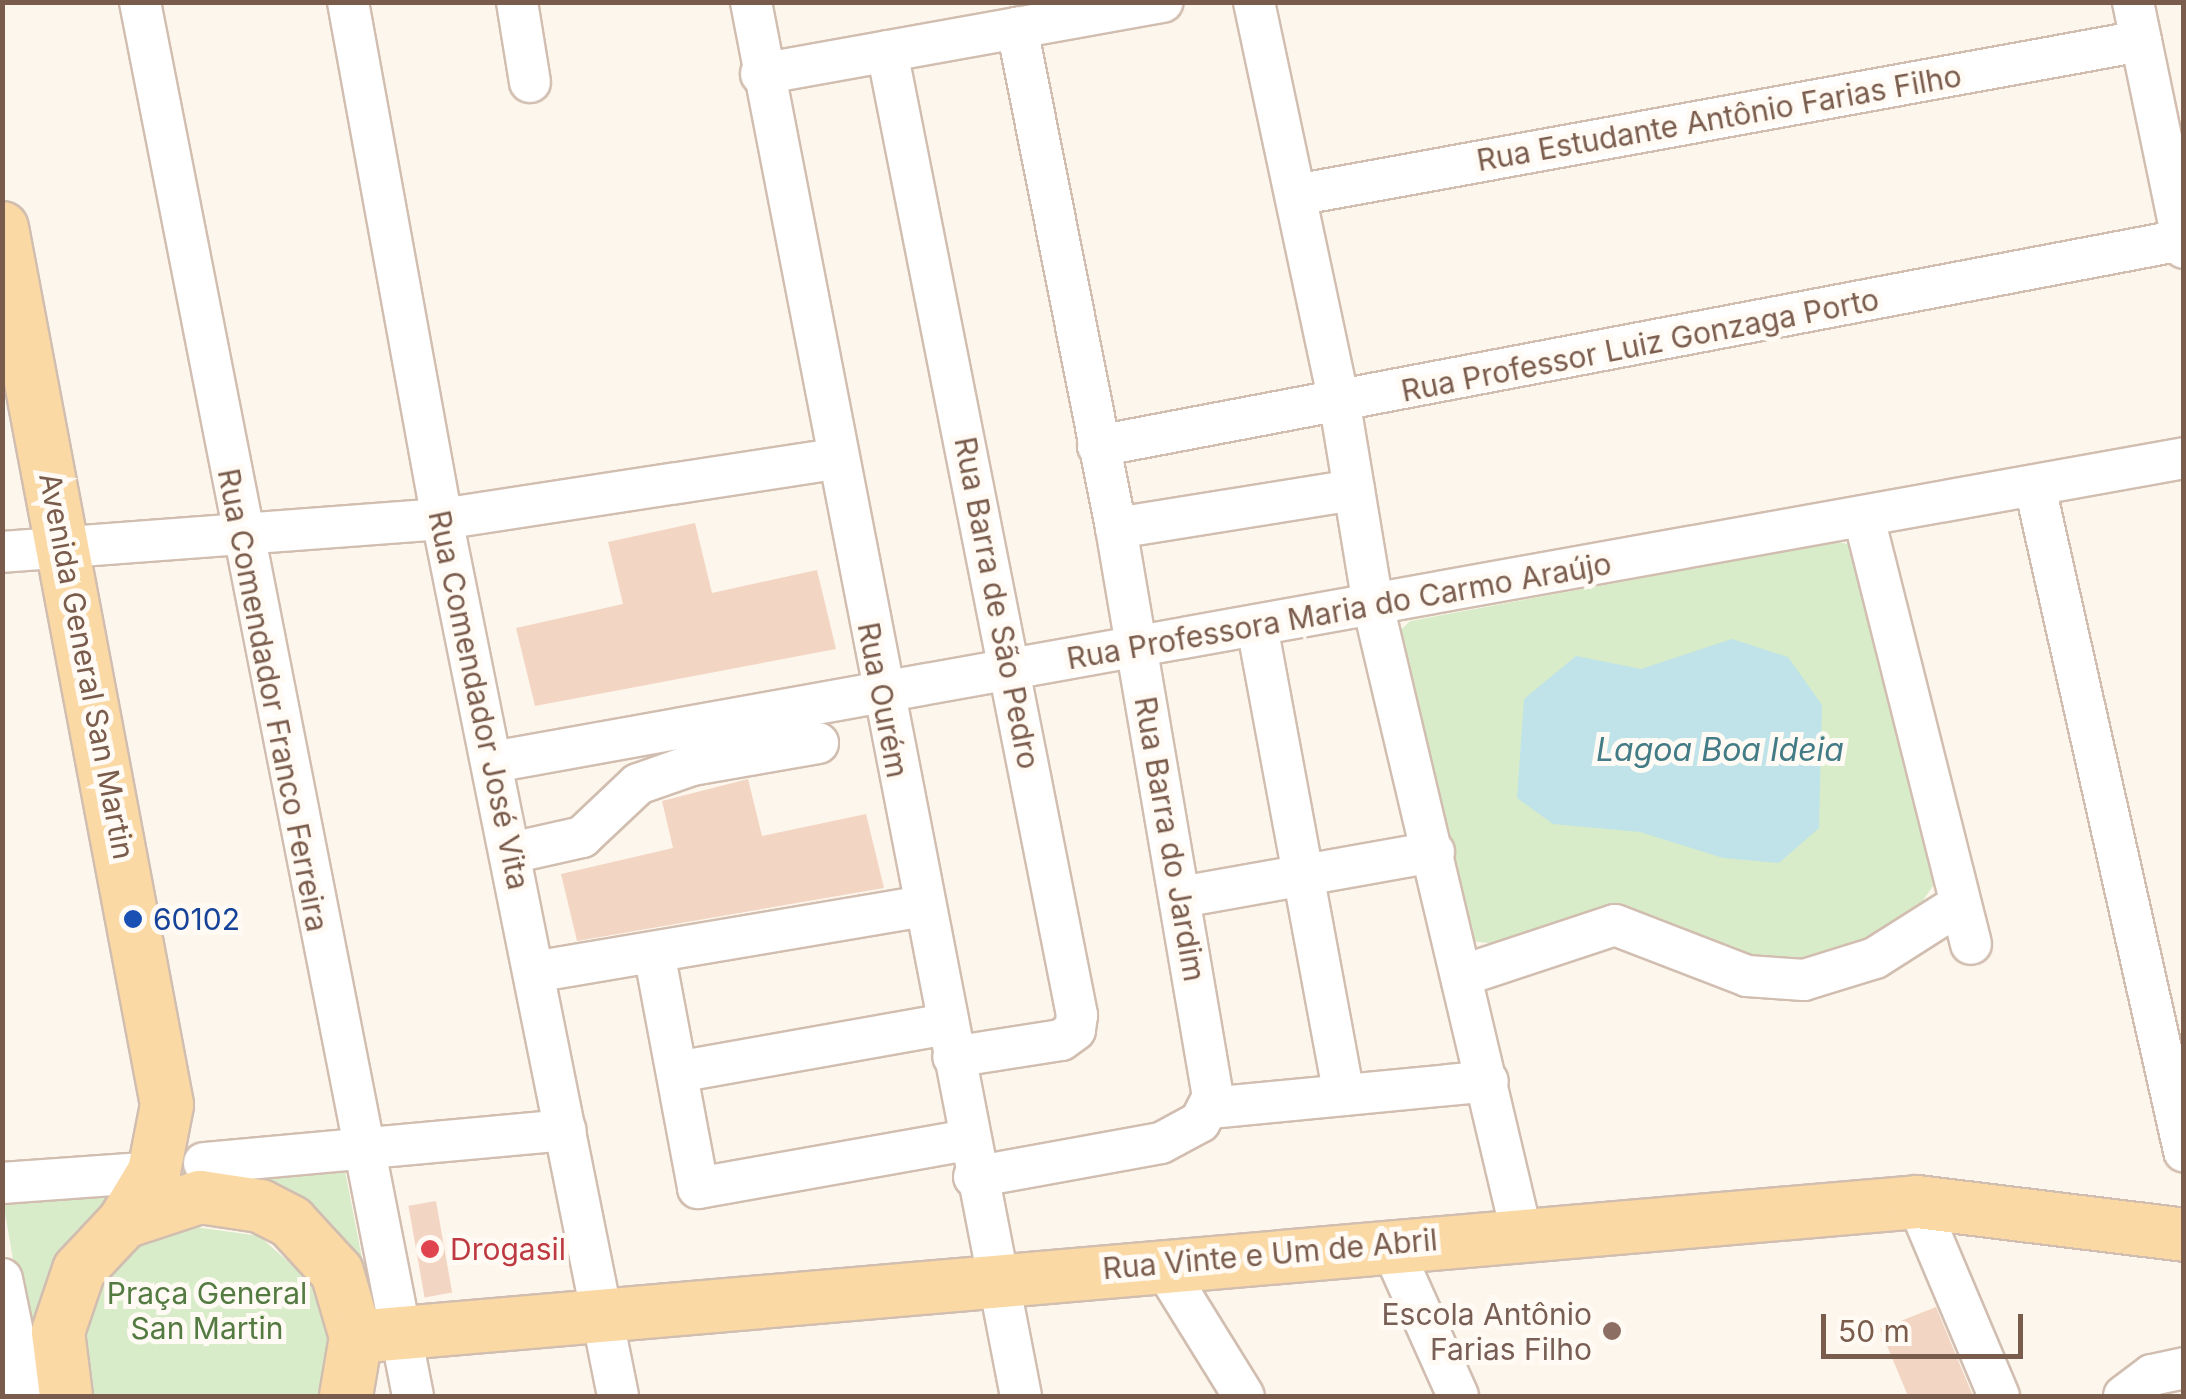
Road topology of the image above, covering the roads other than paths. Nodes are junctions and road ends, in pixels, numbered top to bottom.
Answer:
1 (140, 2) edge
2 (348, 2) edge
3 (516, 2) edge
4 (751, 2) edge
5 (1163, 2) edge
6 (1254, 2) edge
7 (2137, 22) edge
8 (1017, 28) junction
9 (888, 52) junction
10 (761, 74) junction
11 (530, 82) dead end
12 (2172, 123) edge
13 (1296, 195) junction
14 (2, 228) edge
15 (2183, 244) edge
16 (1340, 405) junction
17 (1098, 446) junction
18 (2184, 458) edge
19 (834, 459) junction
20 (2035, 488) junction
21 (1354, 490) junction
22 (1864, 518) junction
23 (442, 520) junction
24 (1116, 528) junction
25 (240, 532) junction
26 (66, 546) junction
27 (2, 552) edge
28 (1373, 604) junction
29 (1257, 626) junction
30 (1134, 648) junction
31 (1010, 670) junction
32 (882, 690) junction
33 (818, 743) dead end
34 (493, 762) junction
35 (1434, 852) junction
36 (511, 854) junction
37 (1304, 877) junction
38 (1182, 898) junction
39 (1960, 904) junction
40 (923, 906) junction
41 (1971, 944) dead end
42 (654, 952) junction
43 (534, 972) junction
44 (1464, 975) junction
45 (950, 1041) junction
46 (677, 1072) junction
47 (1488, 1080) junction
48 (1344, 1095) junction
49 (1210, 1108) junction
50 (565, 1130) junction
51 (360, 1148) junction
52 (2184, 1151) edge
53 (971, 1159) junction
54 (195, 1178) junction
55 (2, 1183) edge
56 (1917, 1202) junction
57 (124, 1222) junction
58 (1521, 1232) junction
59 (2184, 1234) edge
60 (1391, 1246) junction
61 (1162, 1264) junction
62 (995, 1276) junction
63 (2, 1279) edge
64 (602, 1313) junction
65 (378, 1334) junction
66 (2184, 1368) edge
67 (35, 1380) edge
68 (346, 1396) edge
69 (413, 1396) edge
70 (618, 1396) edge
71 (1021, 1396) edge
72 (1244, 1396) edge
73 (1458, 1396) edge
74 (1998, 1396) edge
75 (2124, 1396) edge

1 - 25 street, Rua Comendador Franco Ferreira
2 - 23 street, Rua Comendador José Vita
3 - 11 street
4 - 10 street, Rua Ourém
5 - 8 street
6 - 13 street
7 - 12 street
7 - 13 street, Rua Estudante Antônio Farias Filho
8 - 9 street
8 - 17 street, Rua Barra do Jardim
9 - 10 street
9 - 31 street, Rua Barra de São Pedro
10 - 19 street, Rua Ourém
12 - 15 street
13 - 16 street
14 - 26 main road, Avenida General San Martin
15 - 16 street, Rua Professor Luiz Gonzaga Porto
16 - 17 street, Rua Professor Luiz Gonzaga Porto
16 - 21 street
17 - 24 street, Rua Barra do Jardim
18 - 20 street, Rua Professora Maria do Carmo Araújo
19 - 23 street
19 - 32 street, Rua Ourém
20 - 22 street, Rua Professora Maria do Carmo Araújo
20 - 52 street
21 - 24 street
21 - 28 street
22 - 28 street, Rua Professora Maria do Carmo Araújo
22 - 39 street
23 - 25 street
23 - 34 street, Rua Comendador José Vita
24 - 30 street, Rua Barra do Jardim
25 - 26 street
25 - 51 street, Rua Comendador Franco Ferreira
26 - 27 street
26 - 54 main road, Avenida General San Martin
28 - 29 street, Rua Professora Maria do Carmo Araújo
28 - 35 street
29 - 30 street, Rua Professora Maria do Carmo Araújo
29 - 37 street
30 - 31 street, Rua Professora Maria do Carmo Araújo
30 - 38 street, Rua Barra do Jardim
31 - 32 street, Rua Professora Maria do Carmo Araújo
31 - 45 street, Rua Barra de São Pedro
32 - 34 street, Rua Professora Maria do Carmo Araújo
32 - 40 street, Rua Ourém
33 - 36 street
34 - 36 street, Rua Comendador José Vita
35 - 37 street
35 - 44 street
36 - 43 street, Rua Comendador José Vita
37 - 38 street
37 - 48 street
38 - 49 street, Rua Barra do Jardim
39 - 41 street
39 - 44 street
40 - 42 street
40 - 45 street, Rua Ourém
42 - 43 street
42 - 46 street
43 - 50 street, Rua Comendador José Vita
44 - 47 street
45 - 46 street
45 - 53 street, Rua Ourém
46 - 53 street
47 - 48 street
47 - 58 street
48 - 49 street
49 - 53 street
50 - 51 street
50 - 64 street, Rua Comendador José Vita
51 - 54 street
51 - 65 street, Rua Comendador Franco Ferreira
53 - 62 street, Rua Ourém
54 - 55 street
54 - 57 main road
54 - 57 main road
54 - 65 main road
56 - 58 main road, Rua Vinte e Um de Abril
56 - 59 main road, Rua Vinte e Um de Abril
56 - 74 street
57 - 67 main road
58 - 60 main road, Rua Vinte e Um de Abril
60 - 61 main road, Rua Vinte e Um de Abril
60 - 73 street
61 - 62 main road, Rua Vinte e Um de Abril
61 - 72 street
62 - 64 main road, Rua Vinte e Um de Abril
62 - 71 street, Rua Ourém
63 - 67 street
64 - 65 main road, Rua Vinte e Um de Abril
64 - 70 street, Rua Comendador José Vita
65 - 68 main road
65 - 69 street, Rua Comendador Franco Ferreira
66 - 75 street

